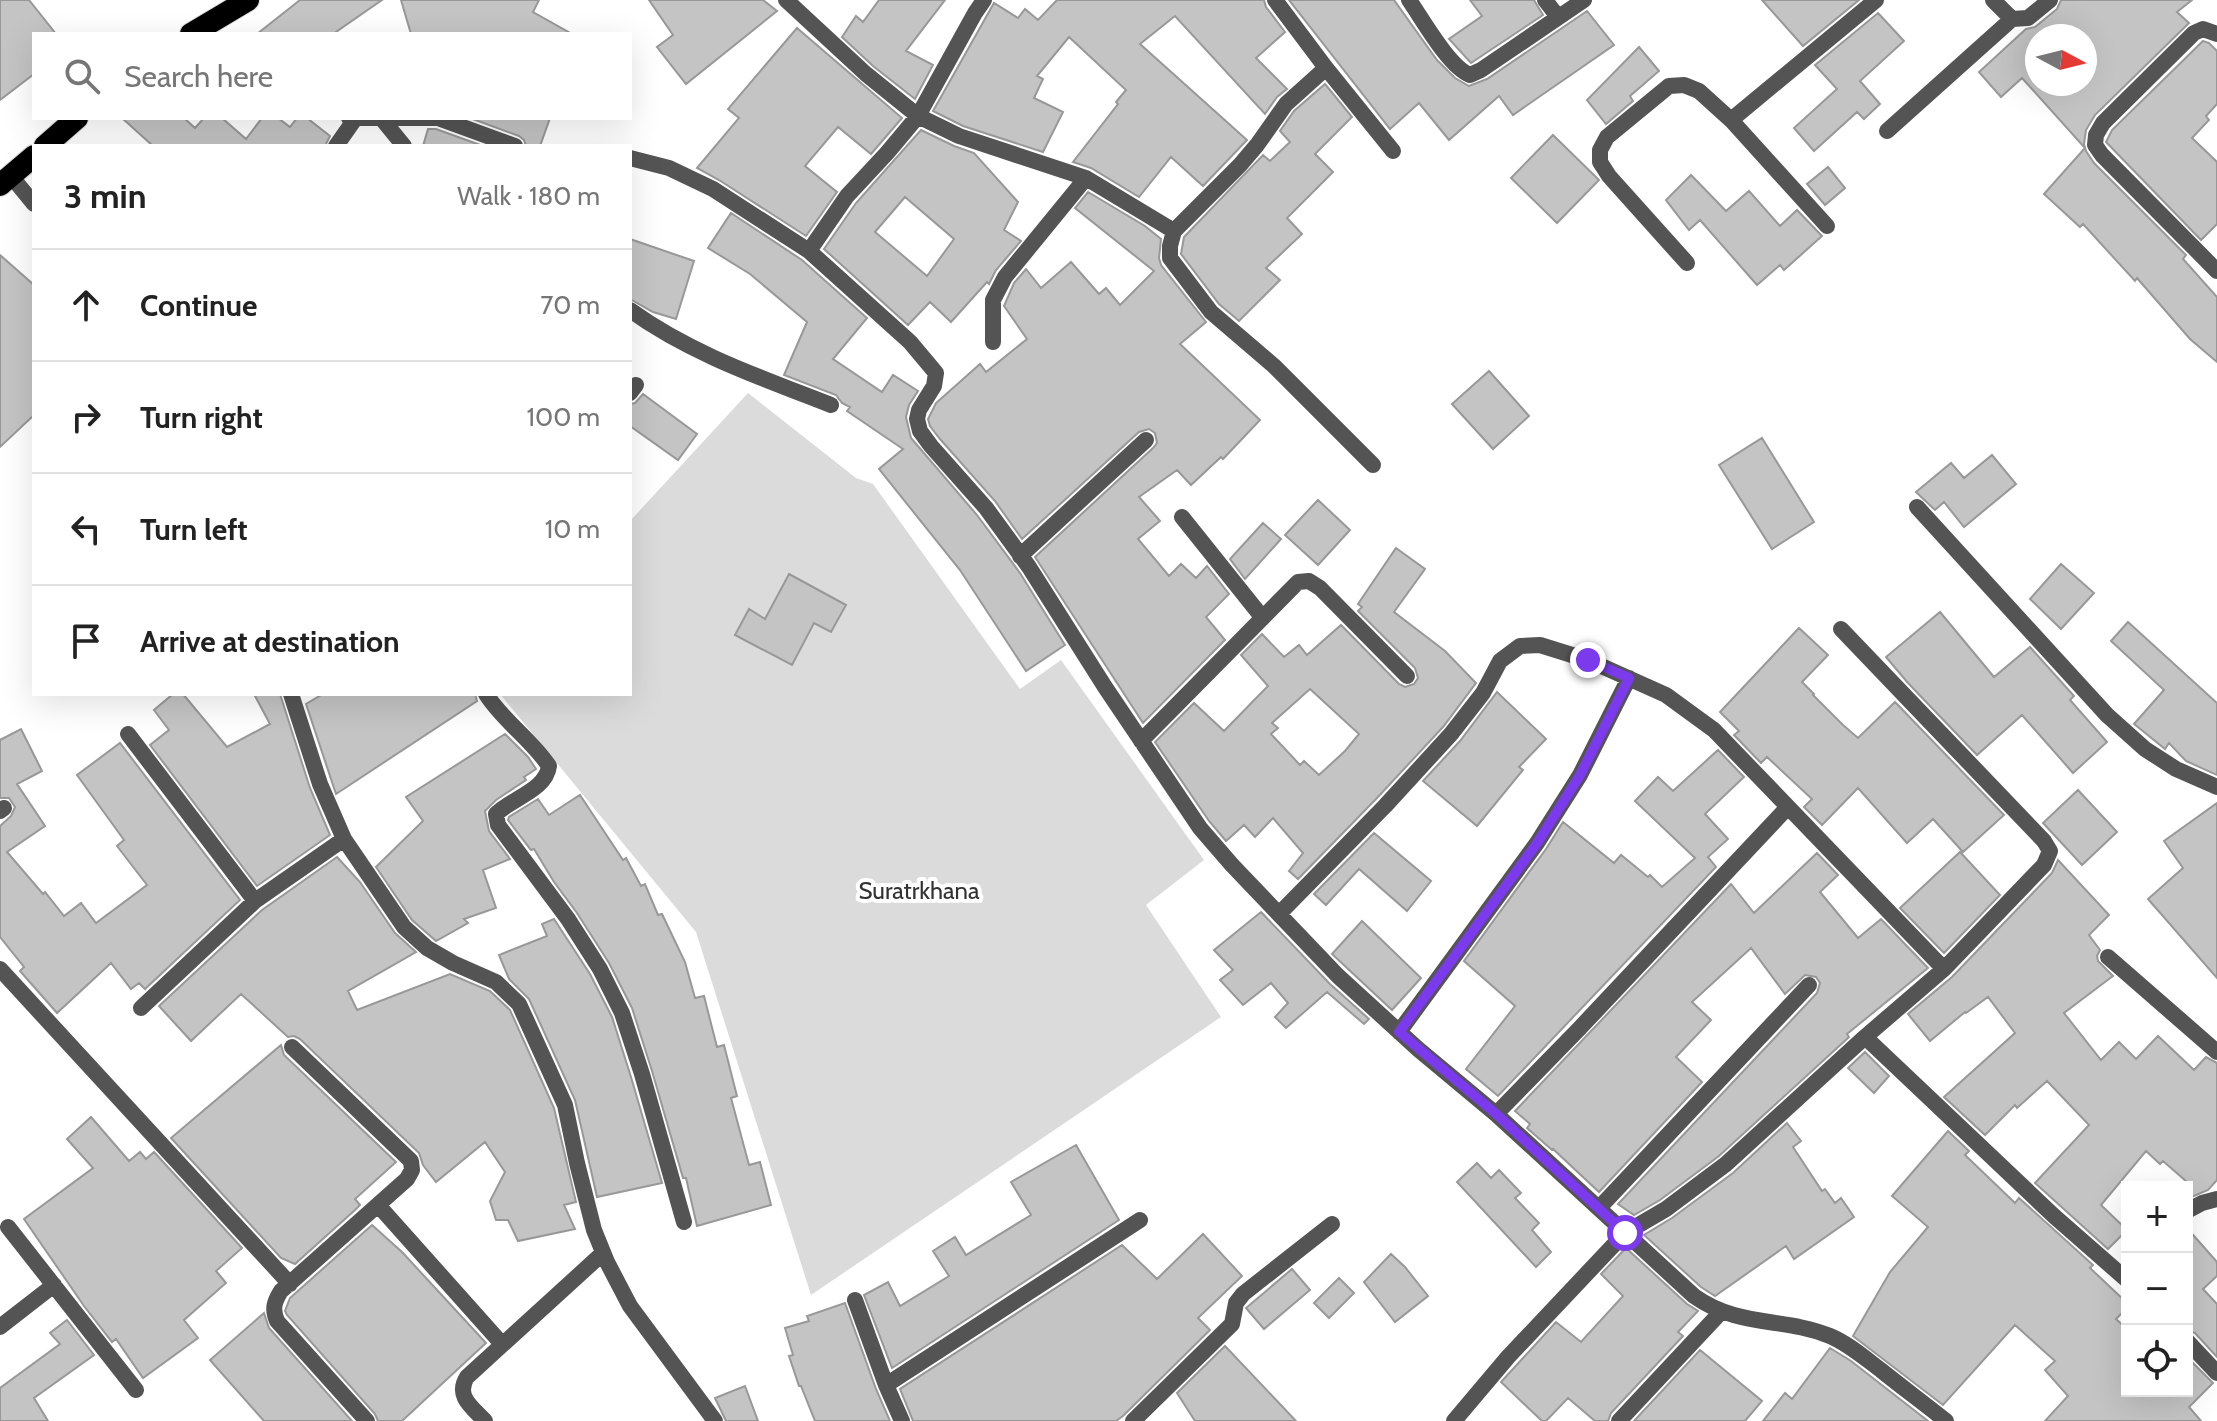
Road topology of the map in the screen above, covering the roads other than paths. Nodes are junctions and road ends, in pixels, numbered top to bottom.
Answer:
1 (248, 0) edge
2 (786, 0) edge
3 (984, 0) edge
4 (1275, 0) edge
5 (1409, 0) edge
6 (1545, 0) edge
7 (1584, 0) edge
8 (1876, 0) edge
9 (1993, 0) edge
10 (2050, 0) edge
11 (1558, 17) junction
12 (2012, 19) junction
13 (194, 32) edge
14 (2217, 34) edge
15 (1326, 68) junction
16 (918, 116) junction
17 (75, 120) edge
18 (351, 120) edge
19 (383, 120) edge
20 (444, 120) edge
21 (1731, 120) junction
22 (1887, 131) dead end
23 (47, 144) edge
24 (337, 144) edge
25 (402, 144) edge
26 (510, 144) edge
27 (1393, 151) dead end
28 (32, 158) edge
29 (632, 159) edge
30 (1086, 178) junction
31 (5, 180) edge
32 (32, 202) edge
33 (1827, 226) dead end
34 (1174, 231) junction
35 (809, 251) junction
36 (1687, 263) dead end
37 (2217, 271) edge
38 (632, 312) edge
39 (993, 342) dead end
40 (831, 405) dead end
41 (1146, 440) dead end
42 (1373, 465) dead end
43 (1917, 507) dead end
44 (1182, 517) dead end
45 (1020, 556) junction
46 (1262, 617) junction
47 (1841, 629) dead end
48 (1407, 676) dead end
49 (1629, 678) junction
50 (292, 696) edge
51 (488, 696) edge
52 (128, 734) dead end
53 (1141, 741) junction
54 (2217, 787) edge
55 (1788, 807) junction
56 (344, 839) junction
57 (255, 901) junction
58 (1279, 914) junction
59 (2108, 957) dead end
60 (0, 969) edge
61 (1944, 969) junction
62 (1809, 985) dead end
63 (141, 1008) dead end
64 (1399, 1032) junction
65 (1865, 1037) junction
66 (292, 1047) dead end
67 (2217, 1052) edge
68 (1496, 1114) junction
69 (2217, 1199) edge
70 (378, 1205) junction
71 (1599, 1208) junction
72 (2193, 1208) edge
73 (1140, 1220) dead end
74 (684, 1222) dead end
75 (1332, 1224) dead end
76 (8, 1227) dead end
77 (1625, 1233) junction
78 (603, 1253) junction
79 (2121, 1270) edge
80 (290, 1284) junction
81 (54, 1285) junction
82 (855, 1300) dead end
83 (1721, 1312) junction
84 (0, 1327) edge
85 (502, 1344) junction
86 (2193, 1347) edge
87 (2217, 1373) edge
88 (886, 1385) junction
89 (136, 1390) dead end
90 (1138, 1420) edge
91 (367, 1421) edge
92 (485, 1421) edge
93 (715, 1421) edge
94 (902, 1421) edge
95 (1454, 1421) edge
96 (1620, 1421) edge
97 (1946, 1421) edge

1 - 13 highway
2 - 16 street
3 - 16 street
4 - 15 street
5 - 11 street
6 - 11 street
7 - 11 street
8 - 21 street
9 - 12 street
10 - 12 street
12 - 22 street
14 - 37 street
15 - 27 street
15 - 34 street
16 - 30 street
16 - 35 street
17 - 23 highway
18 - 24 street
19 - 25 street
20 - 26 street
21 - 33 street
21 - 36 street
28 - 31 highway
29 - 35 street
30 - 34 street
30 - 39 street
31 - 32 street
34 - 42 street
35 - 45 street
38 - 40 street
41 - 45 street
43 - 54 street
44 - 46 street
45 - 53 street
46 - 48 street
46 - 53 street
47 - 61 street
49 - 55 street
49 - 58 street
49 - 64 street
50 - 56 street
51 - 74 street
52 - 57 street
53 - 58 street
55 - 61 street
55 - 68 street
56 - 57 street
56 - 78 street
57 - 63 street
58 - 64 street
59 - 67 street
60 - 80 street
61 - 65 street
62 - 71 street
64 - 68 street
65 - 77 street
65 - 79 street
66 - 70 street
68 - 71 street
69 - 72 street
70 - 80 street
70 - 85 street
71 - 77 street
73 - 88 street
75 - 90 street
76 - 81 street
77 - 83 street
77 - 95 street
78 - 85 street
78 - 93 street
80 - 91 street
81 - 84 street
81 - 89 street
82 - 88 street
83 - 96 street
83 - 97 street
85 - 92 street
86 - 87 street
88 - 94 street

